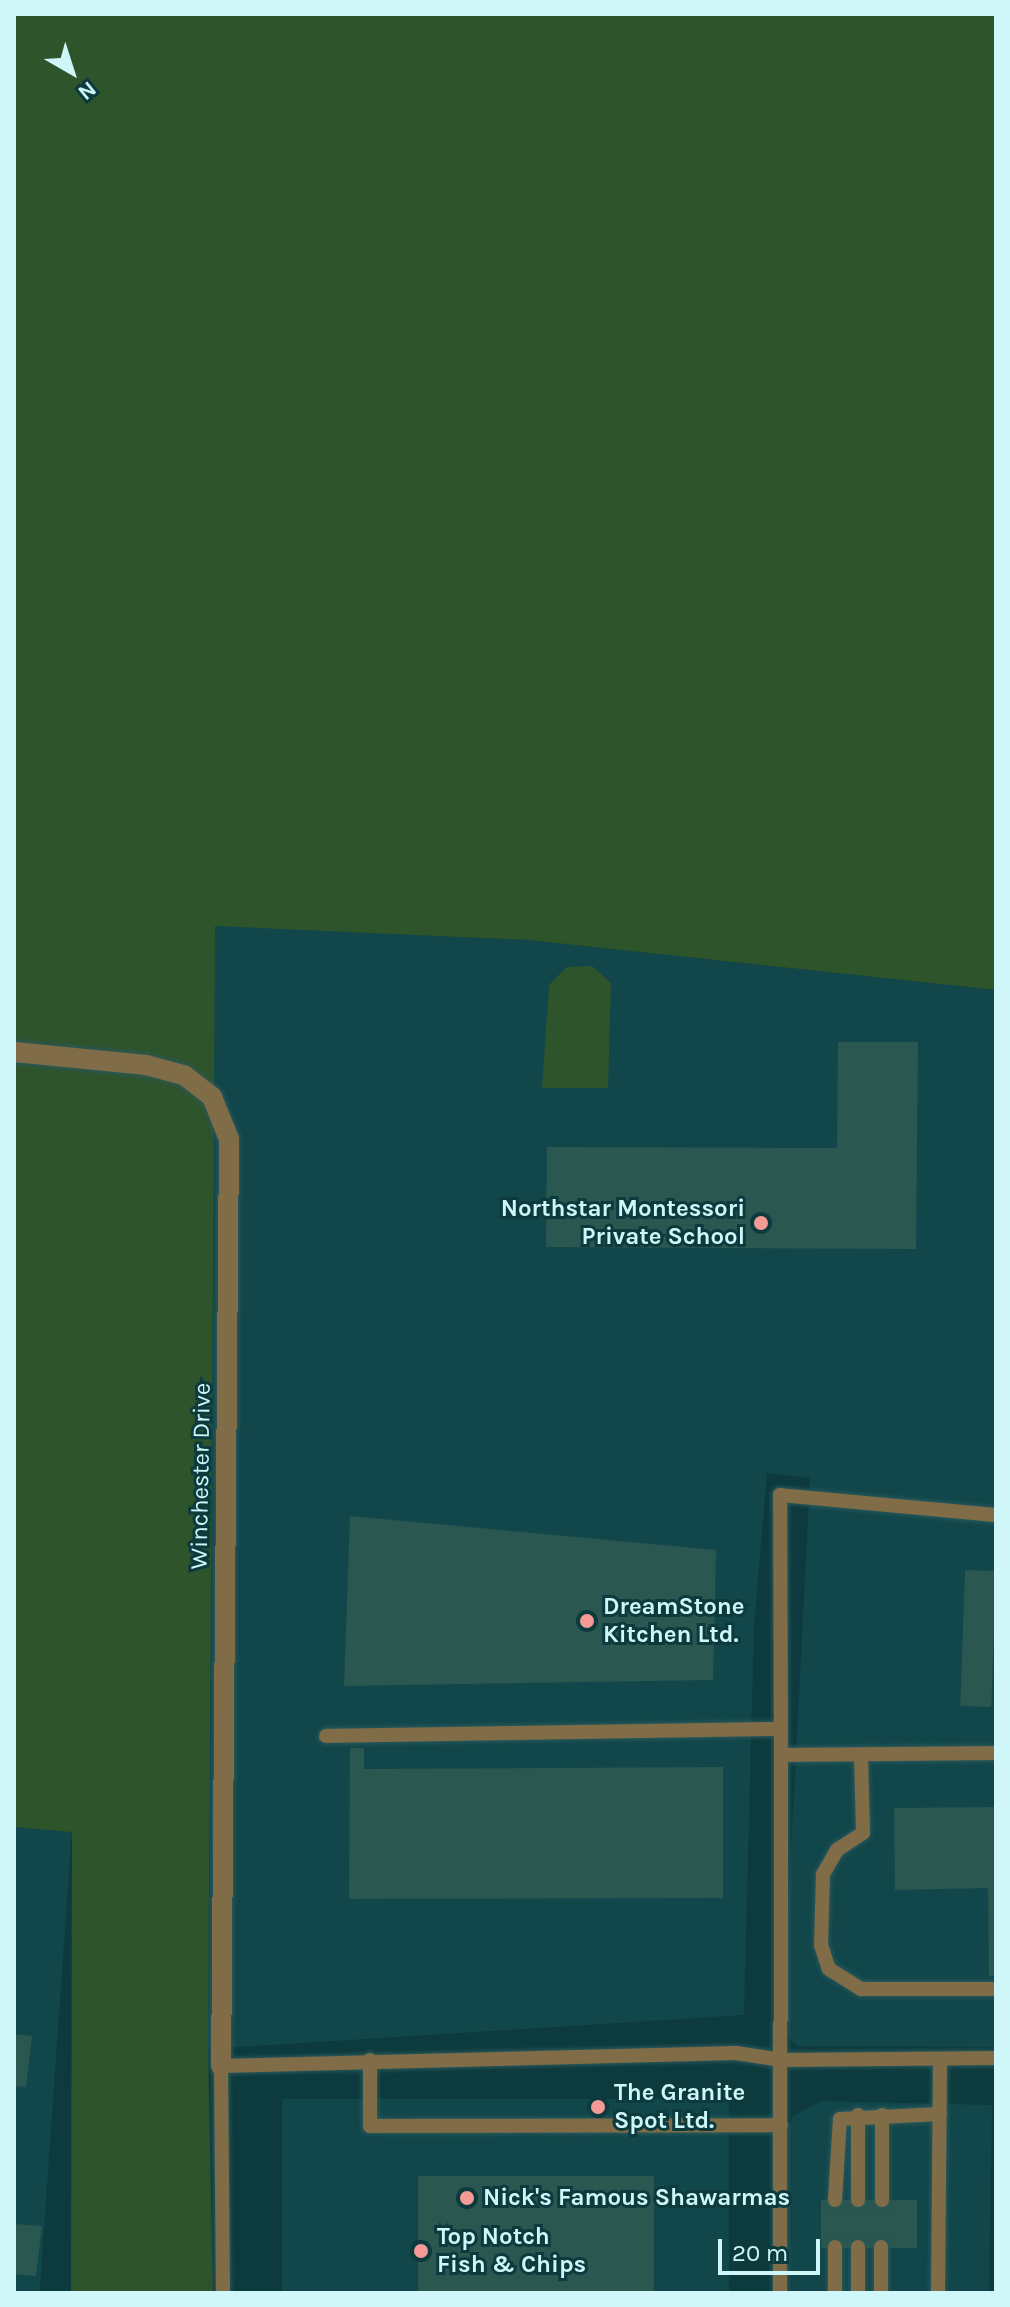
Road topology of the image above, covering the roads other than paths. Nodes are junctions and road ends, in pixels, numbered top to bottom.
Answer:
1 (14, 1052) edge
2 (996, 1515) edge
3 (780, 1729) junction
4 (326, 1736) dead end
5 (996, 1753) edge
6 (781, 1755) junction
7 (861, 1755) junction
8 (996, 1989) edge
9 (996, 2058) edge
10 (370, 2060) junction
11 (781, 2060) junction
12 (940, 2062) junction
13 (221, 2066) junction
14 (940, 2114) junction
15 (858, 2115) junction
16 (882, 2115) junction
17 (781, 2125) junction
18 (835, 2200) dead end
19 (858, 2200) dead end
20 (882, 2200) dead end
21 (835, 2247) dead end
22 (858, 2247) dead end
23 (881, 2247) dead end
24 (223, 2293) edge
25 (780, 2293) edge
26 (835, 2293) edge
27 (858, 2293) edge
28 (881, 2293) edge
29 (938, 2293) edge

1 - 13 street, Winchester Drive
2 - 3 lane
3 - 4 lane
3 - 6 lane
5 - 7 lane
6 - 7 lane
6 - 11 lane
7 - 8 lane
9 - 12 lane
10 - 11 lane
10 - 13 lane
10 - 17 lane
11 - 12 lane
11 - 17 lane
12 - 14 lane
13 - 24 lane
14 - 16 lane
14 - 29 lane
15 - 16 lane
15 - 18 lane
15 - 19 lane
16 - 20 lane
17 - 25 lane
21 - 26 lane
22 - 27 lane
23 - 28 lane

